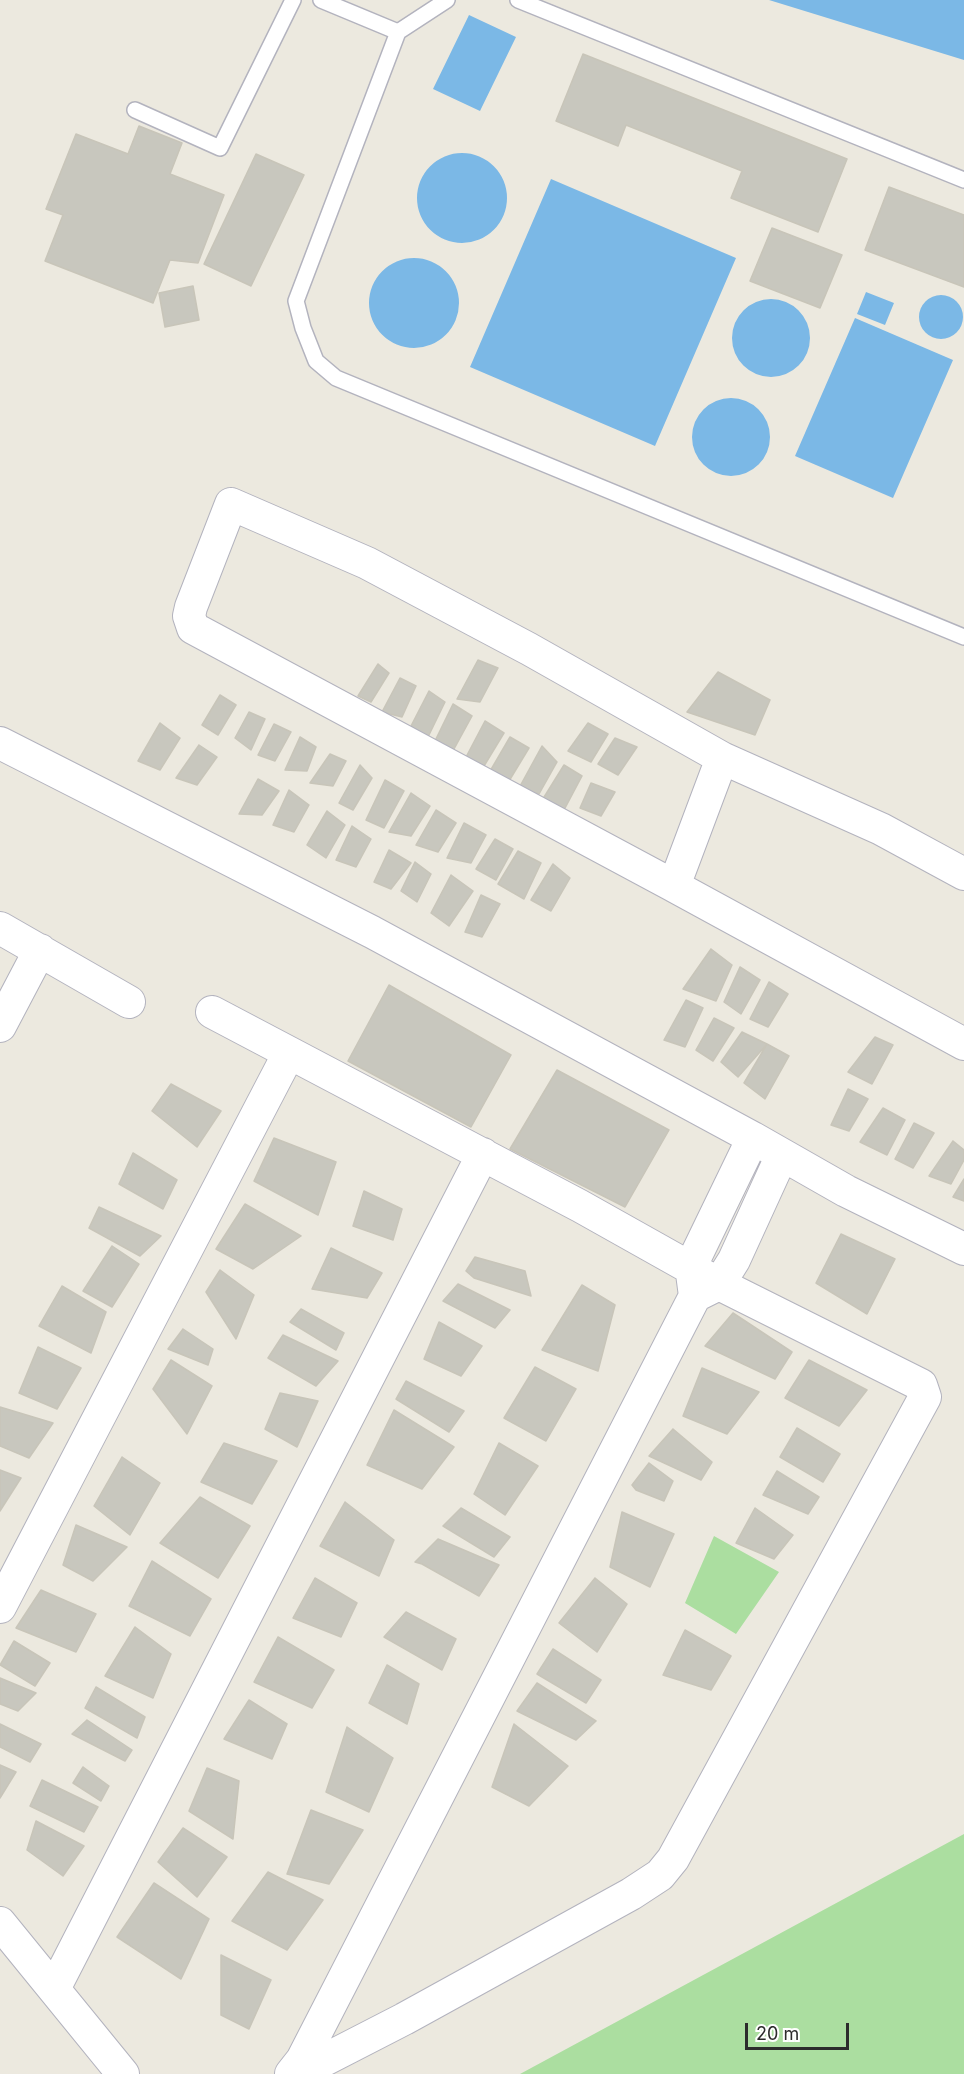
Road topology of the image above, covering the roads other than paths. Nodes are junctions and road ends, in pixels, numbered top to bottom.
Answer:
1 (293, 0) edge
2 (321, 0) edge
3 (447, 0) edge
4 (518, 0) edge
5 (398, 32) junction
6 (135, 110) dead end
7 (964, 180) edge
8 (964, 637) edge
9 (0, 743) edge
10 (722, 758) junction
11 (964, 874) edge
12 (674, 886) junction
13 (0, 928) edge
14 (40, 950) junction
15 (129, 1002) dead end
16 (212, 1012) dead end
17 (0, 1026) edge
18 (964, 1044) edge
19 (289, 1053) junction
20 (753, 1138) junction
21 (483, 1155) junction
22 (782, 1155) junction
23 (964, 1249) edge
24 (702, 1282) junction
25 (0, 1607) edge
26 (0, 1923) edge
27 (54, 1989) junction
28 (123, 2074) edge
29 (291, 2074) edge
30 (297, 2074) edge

1 - 6 lane
2 - 5 lane
3 - 5 lane
4 - 7 lane
5 - 8 lane
9 - 20 street
10 - 11 street
10 - 12 street
10 - 12 street
12 - 18 street
13 - 14 street
14 - 15 street
14 - 17 street
16 - 19 street
19 - 21 street
19 - 25 street
20 - 22 street
20 - 24 street
21 - 24 street
21 - 27 street
22 - 23 street
22 - 24 street
24 - 29 street
24 - 30 street
26 - 27 street
27 - 28 street

